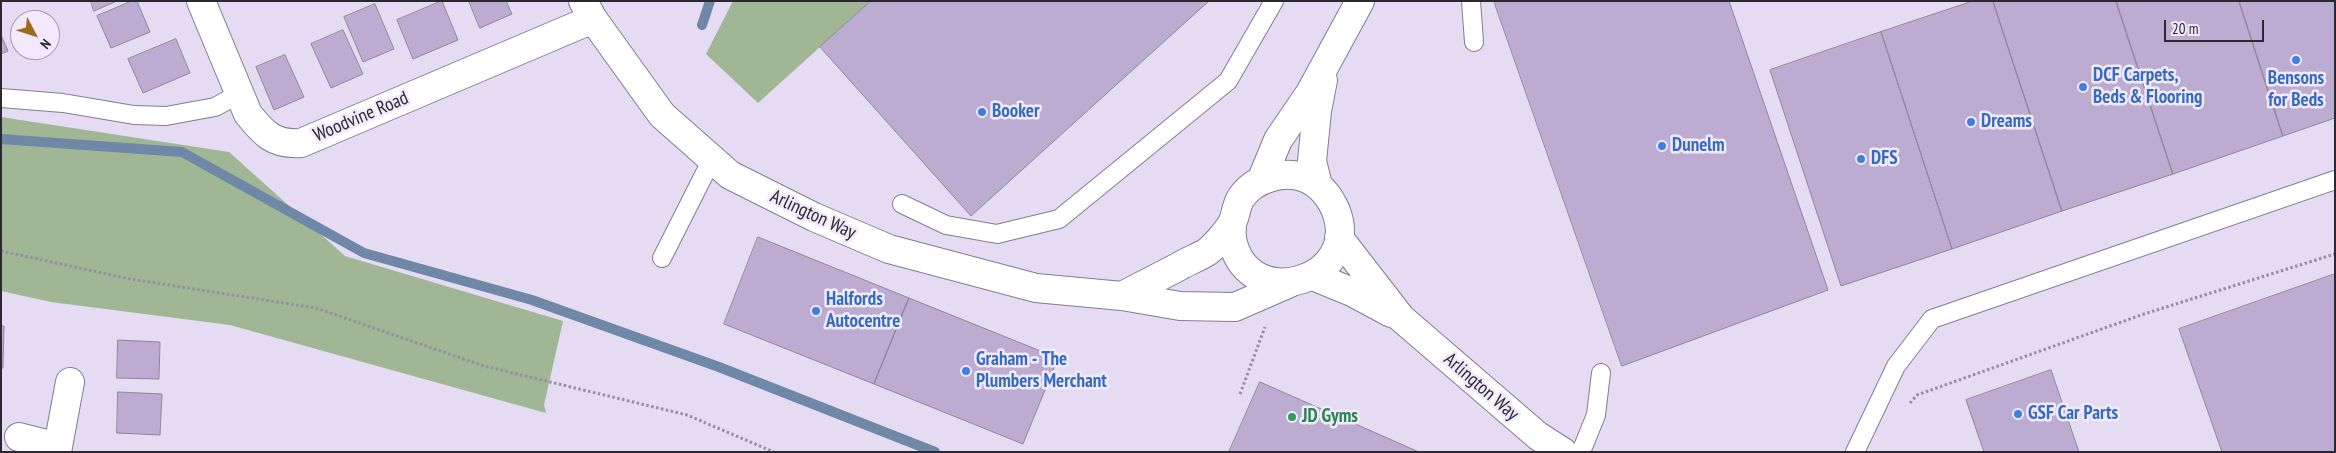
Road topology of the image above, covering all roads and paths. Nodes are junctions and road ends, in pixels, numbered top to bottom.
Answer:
1 (201, 1) edge
2 (1274, 1) edge
3 (1360, 1) edge
4 (1471, 1) edge
5 (588, 10) edge
6 (1474, 42) dead end
7 (1327, 62) junction
8 (239, 94) junction
9 (1, 98) edge
10 (712, 159) junction
11 (1261, 180) junction
12 (2335, 180) edge
13 (1318, 186) junction
14 (902, 204) dead end
15 (1232, 224) junction
16 (1338, 238) junction
17 (1, 250) edge
18 (2335, 254) edge
19 (662, 258) dead end
20 (1301, 280) junction
21 (1262, 295) junction
22 (1122, 296) junction
23 (1401, 318) junction
24 (1601, 373) dead end
25 (70, 382) dead end
26 (1240, 394) dead end
27 (1903, 410) dead end
28 (19, 437) dead end
29 (58, 449) edge
30 (774, 452) edge
31 (1563, 452) edge
32 (1581, 452) edge
33 (1855, 452) edge

1 - 8 street, Woodvine Road
2 - 14 lane
3 - 7 street, Arlington Way
4 - 6 lane
5 - 8 street, Woodvine Road
5 - 10 street, Arlington Way
7 - 11 street, Arlington Way
7 - 13 street, Arlington Way
8 - 9 lane
10 - 19 lane
10 - 22 street, Arlington Way
11 - 13 street, Arlington Way
11 - 15 street, Arlington Way
12 - 33 lane
13 - 16 street, Arlington Way
15 - 20 street, Arlington Way
15 - 22 street, Arlington Way
16 - 20 street, Arlington Way
16 - 23 street, Arlington Way
17 - 30 path
18 - 27 path
20 - 21 street, Arlington Way
20 - 23 street, Arlington Way
21 - 22 street, Arlington Way
21 - 26 path
23 - 31 street, Arlington Way
24 - 32 lane
25 - 29 street
28 - 29 street

